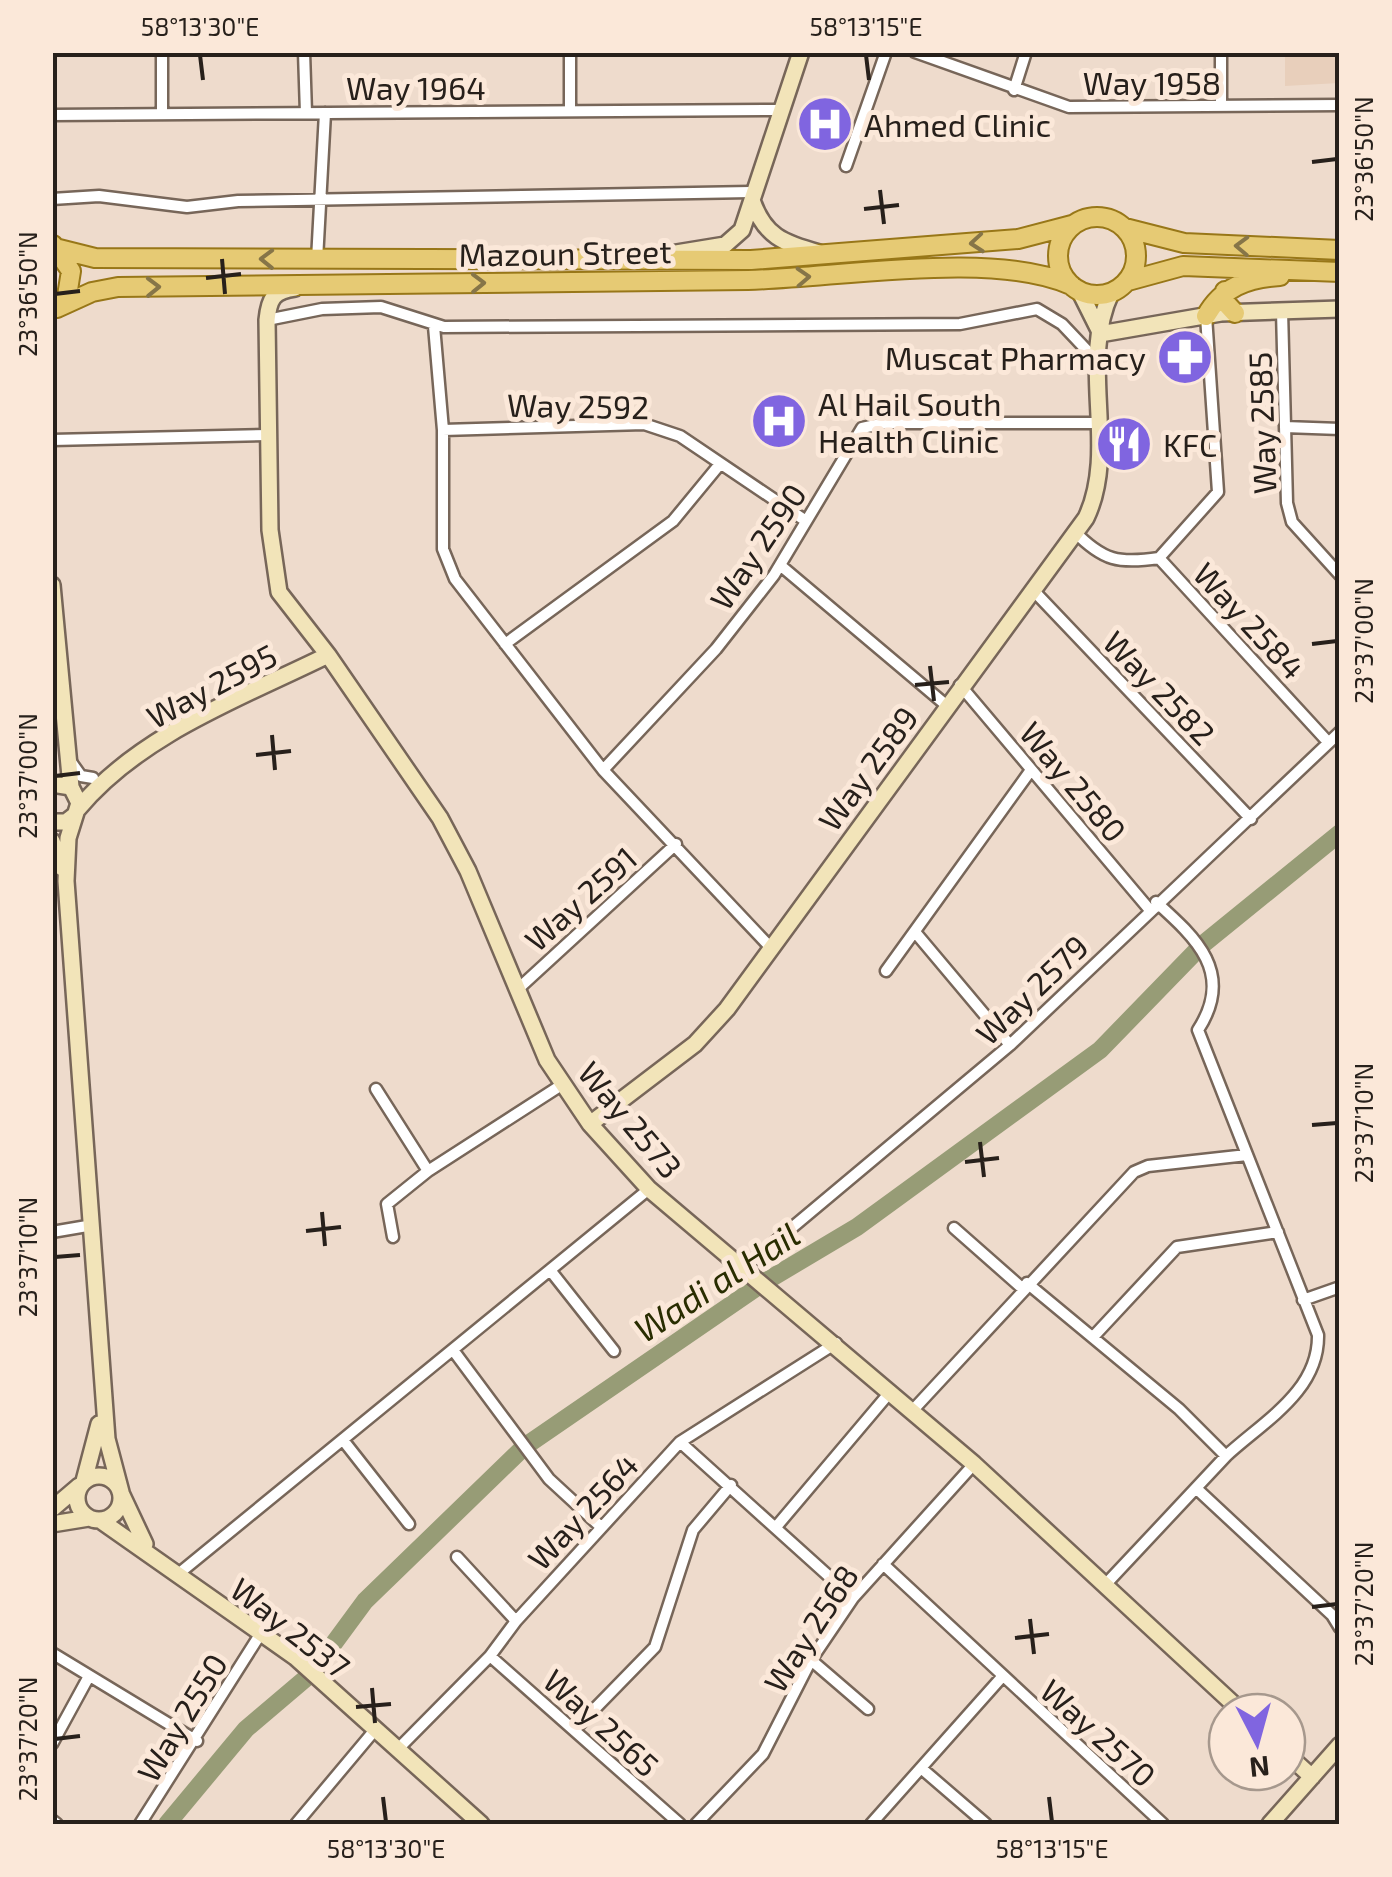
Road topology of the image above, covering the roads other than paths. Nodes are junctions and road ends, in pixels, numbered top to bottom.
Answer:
1 (162, 52) edge
2 (304, 52) edge
3 (570, 52) edge
4 (801, 52) edge
5 (886, 52) edge
6 (915, 52) edge
7 (1026, 52) edge
8 (1220, 52) edge
9 (949, 58) edge
10 (1014, 90) junction
11 (1340, 105) edge
12 (1222, 106) junction
13 (780, 110) junction
14 (570, 111) junction
15 (306, 113) junction
16 (326, 113) junction
17 (162, 114) junction
18 (52, 115) edge
19 (846, 166) dead end
20 (751, 194) junction
21 (52, 198) edge
22 (321, 200) junction
23 (1072, 225) junction
24 (1125, 228) junction
25 (56, 247) edge
26 (1340, 250) edge
27 (832, 256) junction
28 (317, 260) junction
29 (611, 262) junction
30 (1340, 272) edge
31 (1128, 281) junction
32 (315, 284) junction
33 (228, 285) junction
34 (1075, 288) junction
35 (1226, 291) junction
36 (1111, 292) junction
37 (1340, 308) edge
38 (56, 309) edge
39 (1282, 311) junction
40 (1236, 313) junction
41 (1206, 316) junction
42 (267, 320) junction
43 (434, 326) junction
44 (1100, 334) junction
45 (1099, 363) junction
46 (1098, 423) junction
47 (1285, 427) junction
48 (1340, 428) edge
49 (443, 430) junction
50 (268, 435) junction
51 (52, 440) edge
52 (720, 464) junction
53 (806, 520) junction
54 (1074, 531) junction
55 (1159, 558) junction
56 (780, 565) junction
57 (1340, 575) edge
58 (52, 585) edge
59 (1032, 589) junction
60 (505, 644) junction
61 (328, 655) junction
62 (57, 680) edge
63 (960, 685) junction
64 (946, 706) junction
65 (1340, 732) edge
66 (68, 741) junction
67 (1328, 742) junction
68 (70, 761) junction
69 (121, 766) junction
70 (603, 770) junction
71 (1030, 770) junction
72 (92, 778) junction
73 (52, 782) edge
74 (71, 787) junction
75 (77, 812) junction
76 (1250, 818) junction
77 (52, 822) edge
78 (53, 842) edge
79 (676, 844) junction
80 (66, 881) junction
81 (1153, 905) junction
82 (916, 932) junction
83 (772, 948) junction
84 (886, 971) dead end
85 (518, 989) junction
86 (1010, 1045) junction
87 (564, 1084) junction
88 (376, 1090) dead end
89 (590, 1124) junction
90 (1247, 1155) junction
91 (428, 1171) junction
92 (649, 1189) junction
93 (94, 1226) junction
94 (954, 1228) dead end
95 (52, 1232) edge
96 (1278, 1232) junction
97 (393, 1237) dead end
98 (744, 1267) junction
99 (550, 1270) junction
100 (1025, 1285) junction
101 (1340, 1287) edge
102 (1303, 1300) junction
103 (1094, 1336) junction
104 (836, 1343) junction
105 (453, 1350) junction
106 (614, 1352) dead end
107 (103, 1386) junction
108 (891, 1392) junction
109 (912, 1410) junction
110 (344, 1440) junction
111 (680, 1442) junction
112 (1226, 1456) junction
113 (974, 1464) junction
114 (731, 1485) junction
115 (79, 1486) junction
116 (1198, 1490) junction
117 (121, 1493) junction
118 (52, 1498) edge
119 (52, 1508) edge
120 (94, 1519) junction
121 (52, 1524) edge
122 (409, 1524) dead end
123 (601, 1527) junction
124 (776, 1527) junction
125 (154, 1556) junction
126 (456, 1557) dead end
127 (883, 1564) junction
128 (177, 1576) junction
129 (1105, 1585) junction
130 (853, 1598) junction
131 (516, 1620) junction
132 (1340, 1628) edge
133 (262, 1632) junction
134 (52, 1653) edge
135 (490, 1656) junction
136 (811, 1660) junction
137 (88, 1678) junction
138 (1001, 1678) junction
139 (1220, 1692) edge
140 (868, 1709) dead end
141 (575, 1729) junction
142 (374, 1732) junction
143 (197, 1741) junction
144 (52, 1744) edge
145 (1340, 1745) edge
146 (397, 1750) junction
147 (921, 1768) junction
148 (1307, 1772) edge
149 (1312, 1777) junction
150 (140, 1824) edge
151 (296, 1824) edge
152 (481, 1824) edge
153 (680, 1824) edge
154 (696, 1824) edge
155 (871, 1824) edge
156 (986, 1824) edge
157 (1163, 1824) edge
158 (1270, 1824) edge

1 - 17 street
2 - 15 street
3 - 14 street
4 - 13 street
5 - 19 street
6 - 9 street, Way 1958
7 - 10 street
8 - 12 street
9 - 10 street, Way 1958
10 - 12 street, Way 1958
11 - 12 street, Way 1958
13 - 14 street, Way 1964
13 - 20 street
14 - 16 street, Way 1964
15 - 16 street, Way 1964
15 - 17 street, Way 1964
16 - 22 street
17 - 18 street, Way 1964
20 - 22 street
20 - 27 street
20 - 29 street
21 - 22 street
22 - 28 street
23 - 24 main road
23 -> 27 main road, Mazoun Street
23 - 34 main road
26 -> 24 main road
24 - 31 main road
28 -> 25 main road, Mazoun Street
25 - 38 main road
27 - 29 main road, Mazoun Street
28 - 29 main road, Mazoun Street
30 - 31 main road
30 - 35 main road
31 - 36 main road
32 - 33 main road, Mazoun Street
32 -> 34 main road, Mazoun Street
32 - 42 street
38 -> 33 main road, Mazoun Street
33 - 42 street
34 - 36 main road
34 - 44 street, Way 2589
35 - 40 main road
35 - 41 main road
36 - 44 street, Way 2589
37 - 39 street
39 - 40 street
39 - 47 street, Way 2585
40 - 41 street
41 - 44 street
41 - 55 street
42 - 43 street
42 - 50 street, Way 2573
43 - 45 street
43 - 49 street
44 - 45 street, Way 2589
45 - 46 street, Way 2589
46 - 53 street, Way 2590
46 - 54 street, Way 2589
47 - 48 street
47 - 57 street, Way 2585
49 - 52 street, Way 2592
49 - 60 street
50 - 51 street
50 - 61 street, Way 2573
52 - 53 street, Way 2592
52 - 60 street
53 - 56 street, Way 2590
54 - 55 street, Way 2584
54 - 59 street, Way 2589
55 - 67 street, Way 2584
56 - 64 street
56 - 70 street, Way 2590
58 - 62 street
59 - 63 street, Way 2589
59 - 76 street, Way 2582
60 - 70 street
61 - 69 street, Way 2595
61 - 85 street, Way 2573
62 - 66 street
63 - 64 street, Way 2589
63 - 71 street, Way 2580
64 - 83 street, Way 2589
65 - 67 street, Way 2579
66 - 68 street
66 - 73 street
67 - 76 street, Way 2579
68 - 72 street
68 - 74 street
69 - 72 street, Way 2595
69 - 75 street, Way 2595
70 - 79 street
71 - 81 street, Way 2580
71 - 82 street
72 - 74 street, Way 2595
73 - 74 street
74 - 75 street
75 - 77 street
75 - 80 street
76 - 81 street, Way 2579
78 - 80 street
79 - 83 street
79 - 85 street, Way 2591
80 - 93 street
81 - 86 street, Way 2579
81 - 90 street, Way 2580
82 - 84 street
82 - 86 street
83 - 89 street, Way 2589
85 - 87 street, Way 2573
86 - 98 street, Way 2579
87 - 89 street, Way 2573
87 - 91 street
88 - 91 street
89 - 92 street, Way 2573
90 - 96 street, Way 2580
90 - 100 street
91 - 97 street
92 - 98 street, Way 2573
92 - 99 street
93 - 95 street
93 - 107 street
94 - 100 street
96 - 102 street, Way 2580
96 - 103 street
98 - 104 street, Way 2573
99 - 105 street
99 - 106 street
100 - 103 street
100 - 109 street
101 - 102 street
102 - 112 street, Way 2580
103 - 112 street
104 - 108 street, Way 2573
104 - 111 street, Way 2564
105 - 110 street
105 - 123 street
107 - 115 street
107 - 117 street
108 - 109 street, Way 2573
108 - 124 street
109 - 113 street, Way 2573
110 - 122 street
110 - 128 street
111 - 114 street
111 - 123 street, Way 2564
112 - 116 street
113 - 127 street, Way 2568
113 - 129 street, Way 2573
114 - 124 street
114 - 141 street
115 - 117 street
115 - 118 street
115 - 119 street
115 - 120 street
116 - 129 street
116 - 132 street
117 - 120 street
117 - 125 street
120 - 121 street
120 - 125 street
123 - 131 street, Way 2564
124 - 130 street
125 - 128 street, Way 2537
126 - 131 street
127 - 130 street, Way 2568
127 - 138 street, Way 2570
128 - 133 street, Way 2537
129 - 139 street, Way 2573
130 - 136 street, Way 2568
131 - 135 street, Way 2564
133 - 142 street, Way 2537
133 - 143 street, Way 2550
134 - 137 street
135 - 141 street, Way 2565
135 - 146 street, Way 2564
136 - 140 street
136 - 154 street, Way 2568
137 - 143 street
137 - 144 street
138 - 147 street, Way 2570
138 - 157 street, Way 2570
141 - 153 street, Way 2565
142 - 146 street, Way 2537
142 - 151 street
143 - 150 street, Way 2550
145 - 149 street
146 - 152 street, Way 2537
147 - 155 street, Way 2570
147 - 156 street
148 - 149 street
149 - 158 street

